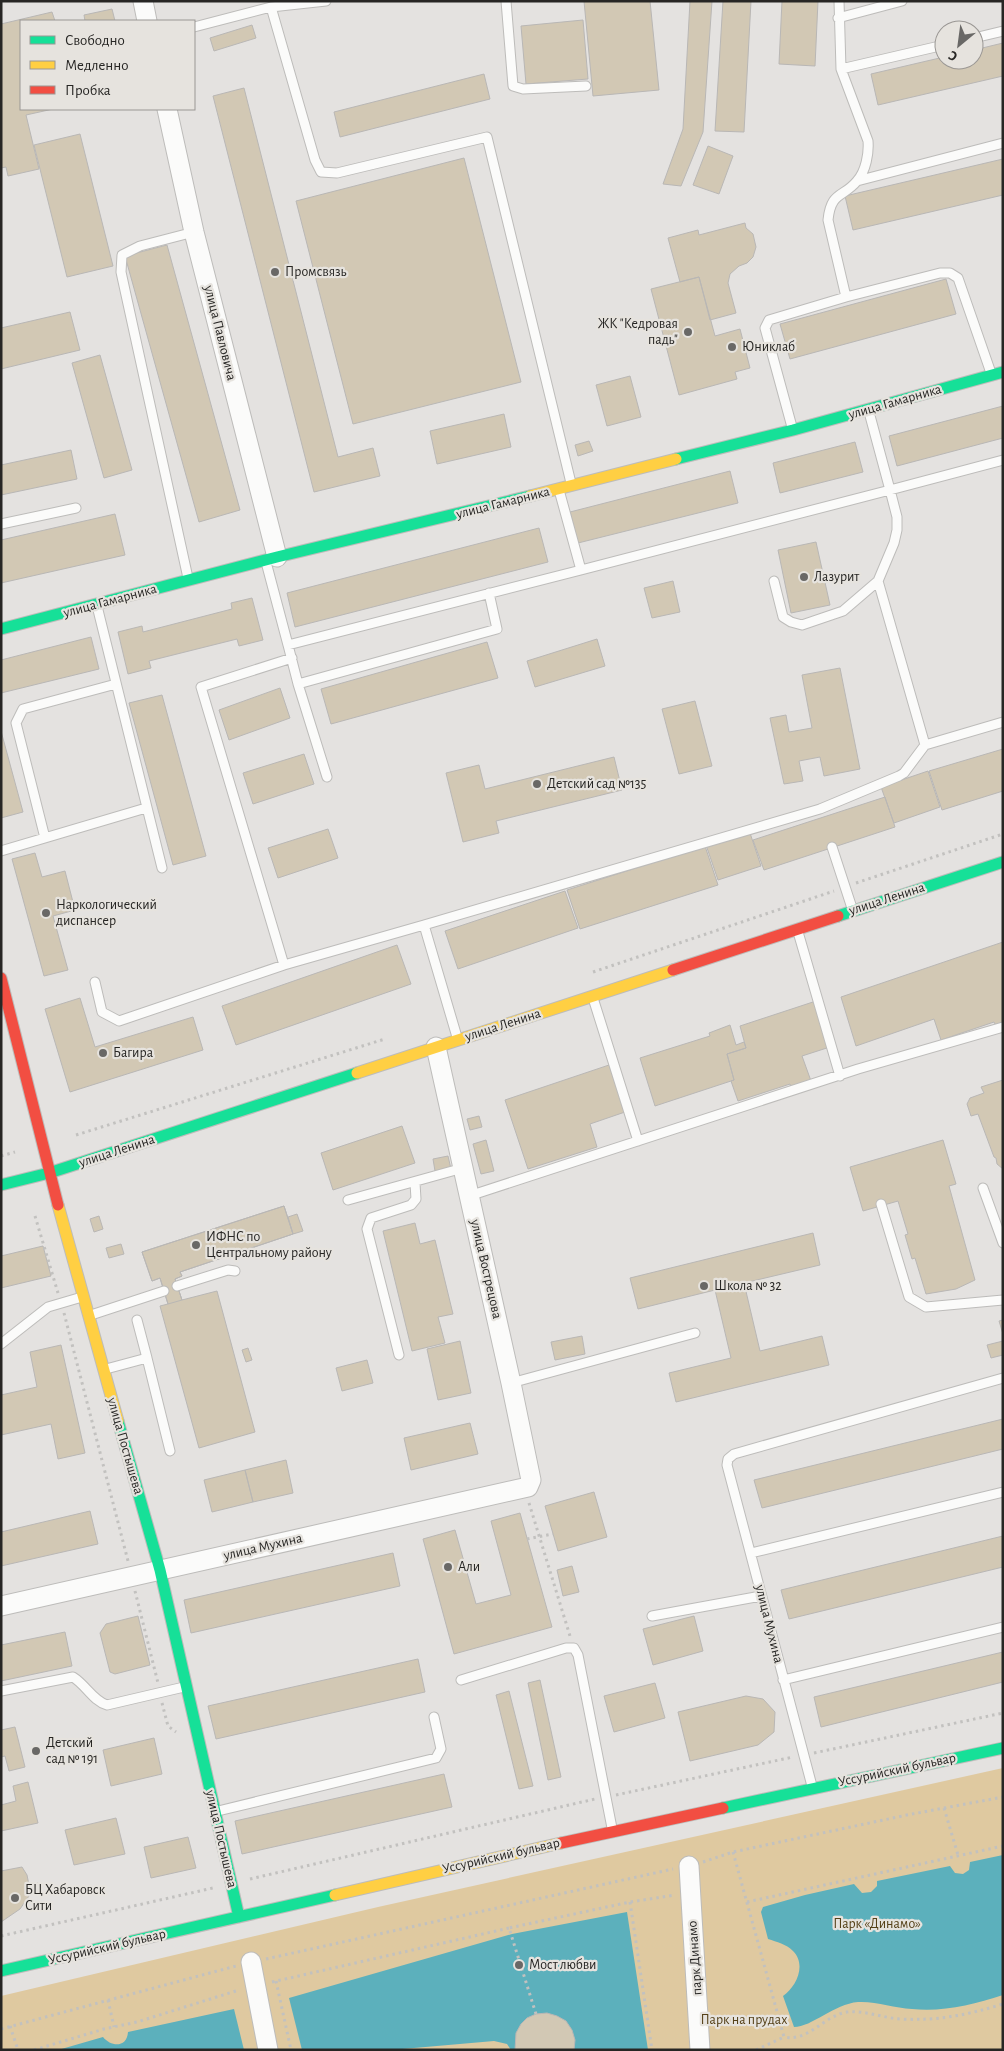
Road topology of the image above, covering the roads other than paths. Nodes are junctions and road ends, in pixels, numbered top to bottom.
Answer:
1 (143, 1) edge
2 (326, 1) edge
3 (506, 1) edge
4 (839, 1) edge
5 (902, 1) edge
6 (271, 7) junction
7 (838, 18) junction
8 (147, 20) edge
9 (195, 27) edge
10 (1003, 31) edge
11 (984, 36) edge
12 (934, 47) edge
13 (841, 69) junction
14 (586, 86) dead end
15 (167, 110) edge
16 (1003, 143) edge
17 (857, 181) junction
18 (194, 232) junction
19 (846, 297) junction
20 (997, 373) edge
21 (868, 410) junction
22 (793, 430) junction
23 (1003, 460) edge
24 (571, 486) junction
25 (558, 489) junction
26 (890, 490) junction
27 (76, 508) dead end
28 (1, 524) edge
29 (271, 559) junction
30 (581, 570) junction
31 (188, 580) junction
32 (878, 581) junction
33 (774, 582) dead end
34 (489, 593) junction
35 (96, 604) junction
36 (1, 629) edge
37 (288, 645) junction
38 (292, 658) junction
39 (116, 684) junction
40 (298, 684) junction
41 (1003, 722) edge
42 (925, 745) junction
43 (327, 777) dead end
44 (146, 808) junction
45 (44, 838) junction
46 (832, 847) dead end
47 (1, 851) edge
48 (1003, 862) edge
49 (162, 868) dead end
50 (852, 910) junction
51 (424, 925) junction
52 (797, 930) junction
53 (284, 965) junction
54 (1, 978) edge
55 (95, 982) dead end
56 (593, 997) junction
57 (1003, 1027) edge
58 (458, 1040) junction
59 (436, 1047) junction
60 (840, 1076) junction
61 (638, 1141) junction
62 (463, 1168) junction
63 (48, 1173) junction
64 (414, 1183) junction
65 (1, 1185) edge
66 (983, 1188) dead end
67 (470, 1196) junction
68 (348, 1200) dead end
69 (881, 1204) dead end
70 (1003, 1243) edge
71 (235, 1271) dead end
72 (178, 1286) dead end
73 (164, 1291) dead end
74 (83, 1297) junction
75 (1003, 1300) edge
76 (89, 1316) junction
77 (137, 1320) dead end
78 (695, 1333) dead end
79 (1, 1344) edge
80 (399, 1355) dead end
81 (147, 1358) junction
82 (104, 1370) junction
83 (1003, 1378) edge
84 (512, 1383) junction
85 (170, 1451) dead end
86 (525, 1488) joint
87 (1003, 1492) edge
88 (751, 1553) junction
89 (160, 1570) junction
90 (761, 1596) junction
91 (1, 1606) edge
92 (652, 1616) dead end
93 (1003, 1627) edge
94 (460, 1680) dead end
95 (783, 1680) junction
96 (186, 1686) junction
97 (1, 1691) edge
98 (434, 1717) dead end
99 (1003, 1748) edge
100 (812, 1788) junction
101 (215, 1811) junction
102 (612, 1831) junction
103 (689, 1866) road end
104 (239, 1917) junction
105 (251, 1962) road end
106 (1, 1971) edge
107 (268, 2050) edge
108 (700, 2050) edge

1 - 8 street
2 - 6 lane
3 - 14 lane
4 - 7 lane
5 - 7 lane
6 - 9 lane
6 - 24 lane
7 - 13 lane
10 - 11 lane
12 - 13 lane
13 - 17 lane
15 - 18 street, улица Павловича
16 - 17 lane
17 - 19 lane
18 - 29 street, улица Павловича
18 - 31 lane
19 - 20 lane
19 - 22 lane
20 - 21 street, улица Гамарника
21 - 22 street, улица Гамарника
21 - 26 lane
22 - 24 street, улица Гамарника
23 - 26 lane
24 - 25 street, улица Гамарника
25 - 29 street, улица Гамарника
25 - 30 lane
26 - 30 lane
26 - 32 lane
27 - 28 lane
29 - 31 street, улица Гамарника
29 - 37 lane
30 - 34 lane
31 - 35 street, улица Гамарника
32 - 33 lane
32 - 42 lane
34 - 37 lane
34 - 40 lane
35 - 36 street, улица Гамарника
35 - 39 lane
37 - 38 lane
38 - 40 lane
38 - 53 lane
39 - 44 lane
39 - 45 lane
40 - 43 lane
41 - 42 lane
42 - 51 lane
44 - 45 lane
44 - 49 lane
45 - 47 lane
46 - 50 lane
48 - 50 street, улица Ленина
50 - 52 street, улица Ленина
51 - 53 lane
51 - 58 lane
52 - 56 street, улица Ленина
52 - 60 lane
53 - 55 lane
54 - 63 street, улица Постышева
56 - 58 street, улица Ленина
56 - 61 lane
57 - 60 lane
58 - 59 street, улица Ленина
59 - 62 street, улица Вострецова
59 - 63 street, улица Ленина
60 - 61 lane
61 - 67 lane
62 - 64 lane
62 - 67 street, улица Вострецова
63 - 65 street, улица Ленина
63 - 74 street, улица Постышева
64 - 68 lane
64 - 80 lane
66 - 70 lane
67 - 84 street, улица Вострецова
69 - 75 lane
71 - 72 lane
73 - 76 lane
74 - 76 street, улица Постышева
74 - 79 lane
76 - 82 street, улица Постышева
77 - 81 lane
78 - 84 lane
81 - 82 lane
81 - 85 lane
82 - 89 street, улица Постышева
83 - 88 lane, улица Мухина
84 - 86 street, улица Вострецова
86 - 89 street, улица Мухина
87 - 88 lane
88 - 90 lane, улица Мухина
89 - 91 street, улица Мухина
89 - 96 street, улица Постышева
90 - 92 lane
90 - 95 lane, улица Мухина
93 - 95 lane
94 - 102 lane
95 - 100 lane, улица Мухина
96 - 97 lane
96 - 101 street, улица Постышева
98 - 101 lane
99 - 100 street, Уссурийский бульвар
100 - 102 street, Уссурийский бульвар
101 - 104 street, улица Постышева
102 - 104 street, Уссурийский бульвар
103 - 108 street, парк Динамо
104 - 106 street, Уссурийский бульвар
105 - 107 street

